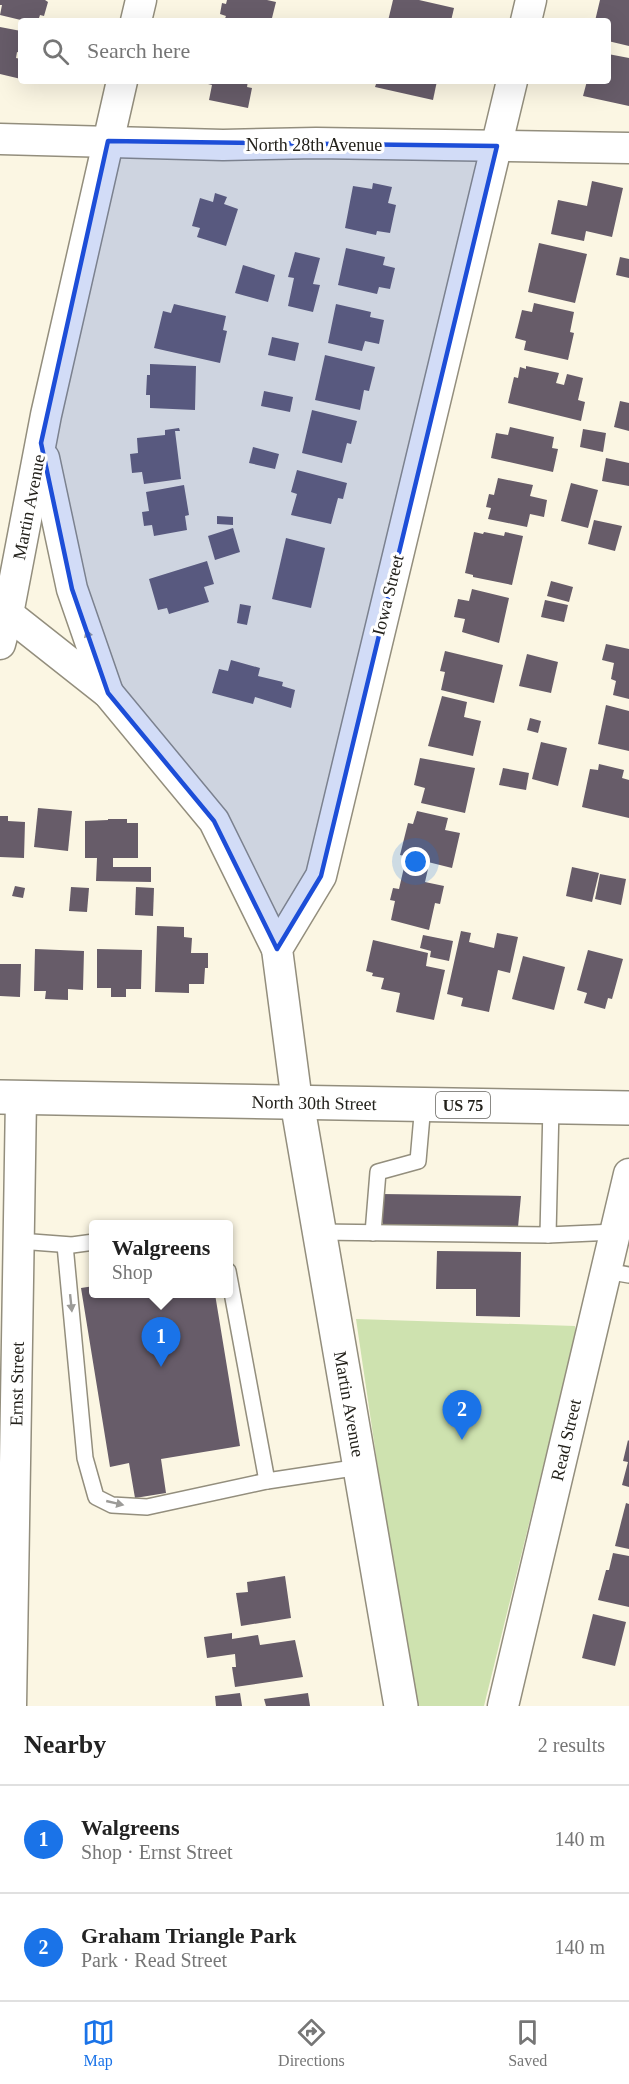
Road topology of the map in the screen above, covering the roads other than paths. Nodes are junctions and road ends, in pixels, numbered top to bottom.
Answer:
1 (141, 0) edge
2 (531, 0) edge
3 (137, 18) edge
4 (527, 18) edge
5 (121, 84) edge
6 (511, 84) edge
7 (0, 140) edge
8 (108, 141) junction
9 (497, 146) junction
10 (629, 148) edge
11 (41, 443) junction
12 (4, 610) edge
13 (0, 645) edge
14 (108, 693) junction
15 (277, 948) junction
16 (11, 1097) edge
17 (297, 1102) junction
18 (423, 1104) junction
19 (551, 1106) junction
20 (629, 1108) edge
21 (628, 1183) edge
22 (319, 1232) junction
23 (615, 1232) junction
24 (373, 1233) junction
25 (548, 1235) junction
26 (19, 1241) junction
27 (89, 1242) edge
28 (65, 1245) junction
29 (617, 1273) edge
30 (233, 1298) edge
31 (360, 1467) junction
32 (267, 1481) junction
33 (11, 1706) edge
34 (401, 1706) edge
35 (503, 1706) edge

1 - 3 street
2 - 4 street
5 - 8 street, Martin Avenue
6 - 9 street, Iowa Street
7 - 8 street, North 28th Avenue
8 - 9 street, North 28th Avenue
8 - 11 street, Martin Avenue
9 - 10 street, North 28th Avenue
9 - 15 street, Iowa Street
11 - 12 street, Martin Avenue
14 -> 11 street
12 - 13 street
12 - 14 street
14 - 15 street
15 - 17 street
16 - 17 main road, North 30th Street / US 75
16 - 26 street, Ernst Street
17 - 18 main road, North 30th Street / US 75
17 - 22 main road, Martin Avenue
18 - 19 main road, North 30th Street / US 75
18 - 24 lane
19 - 20 main road, North 30th Street / US 75
19 - 25 lane
21 - 23 street, Read Street
22 - 24 lane
22 - 31 main road, Martin Avenue
23 - 25 lane
23 - 29 street, Read Street
24 - 25 lane
26 - 28 lane
26 - 33 street, Ernst Street
27 - 28 lane
28 -> 32 lane
29 - 35 street, Read Street
30 - 32 lane
31 - 32 lane
31 - 34 main road, Martin Avenue

